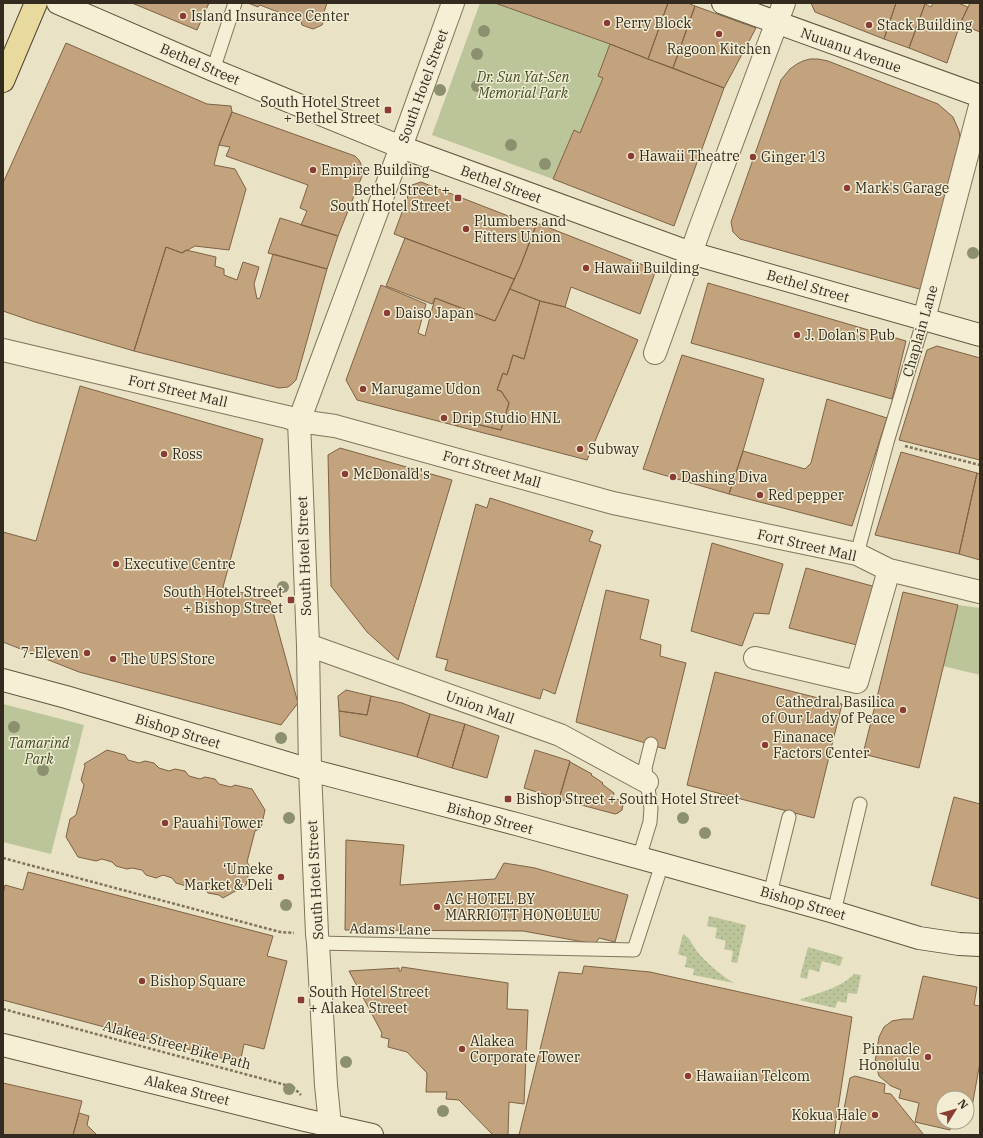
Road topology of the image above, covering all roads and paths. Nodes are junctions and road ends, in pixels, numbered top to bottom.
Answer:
1 (36, 3) edge
2 (58, 3) edge
3 (235, 3) edge
4 (452, 3) edge
5 (723, 3) edge
6 (784, 3) edge
7 (777, 23) junction
8 (213, 70) junction
9 (3, 80) edge
10 (980, 96) edge
11 (980, 106) edge
12 (401, 147) junction
13 (691, 253) junction
14 (924, 319) junction
15 (980, 335) edge
16 (3, 350) edge
17 (655, 353) dead end
18 (300, 421) junction
19 (887, 442) junction
20 (980, 465) edge
21 (857, 554) junction
22 (889, 570) junction
23 (980, 592) edge
24 (308, 645) junction
25 (755, 658) dead end
26 (3, 680) edge
27 (651, 744) dead end
28 (310, 770) junction
29 (647, 782) junction
30 (860, 804) dead end
31 (790, 817) dead end
32 (3, 858) edge
33 (639, 858) junction
34 (662, 864) junction
35 (770, 894) junction
36 (834, 912) junction
37 (318, 938) junction
38 (980, 944) edge
39 (3, 1009) edge
40 (3, 1045) edge
41 (306, 1100) dead end
42 (330, 1130) edge
43 (372, 1135) edge

1 - 9 main road
2 - 8 street, Bethel Street
3 - 8 lane
4 - 12 street, South Hotel Street
5 - 7 street, Nuuanu Avenue
6 - 7 street
7 - 10 street, Nuuanu Avenue
7 - 13 street
8 - 12 street, Bethel Street
11 - 14 street, Chaplain Lane
12 - 13 street, Bethel Street
12 - 18 street, South Hotel Street
13 - 14 street, Bethel Street
13 - 17 street
14 - 15 street, Bethel Street
14 - 19 lane, Chaplain Lane
16 - 18 street, Fort Street Mall
18 - 21 street, Fort Street Mall
18 - 24 street, South Hotel Street
19 - 20 path
19 - 21 lane, Chaplain Lane
21 - 22 street, Fort Street Mall
22 - 23 street, Fort Street Mall
22 - 25 street
24 - 28 street, South Hotel Street
24 - 29 street, Union Mall
26 - 28 street, Bishop Street
27 - 29 lane
28 - 33 street, Bishop Street
28 - 37 street, South Hotel Street
29 - 33 lane
30 - 36 lane
31 - 35 lane
32 - 37 path
33 - 34 street, Bishop Street
34 - 35 street, Bishop Street
34 - 37 lane, Adams Lane
35 - 36 street, Bishop Street
36 - 38 street, Bishop Street
37 - 42 street, South Hotel Street
39 - 41 path, Alakea Street Bike Path
40 - 42 street, Alakea Street
42 - 43 street, Alakea Street

